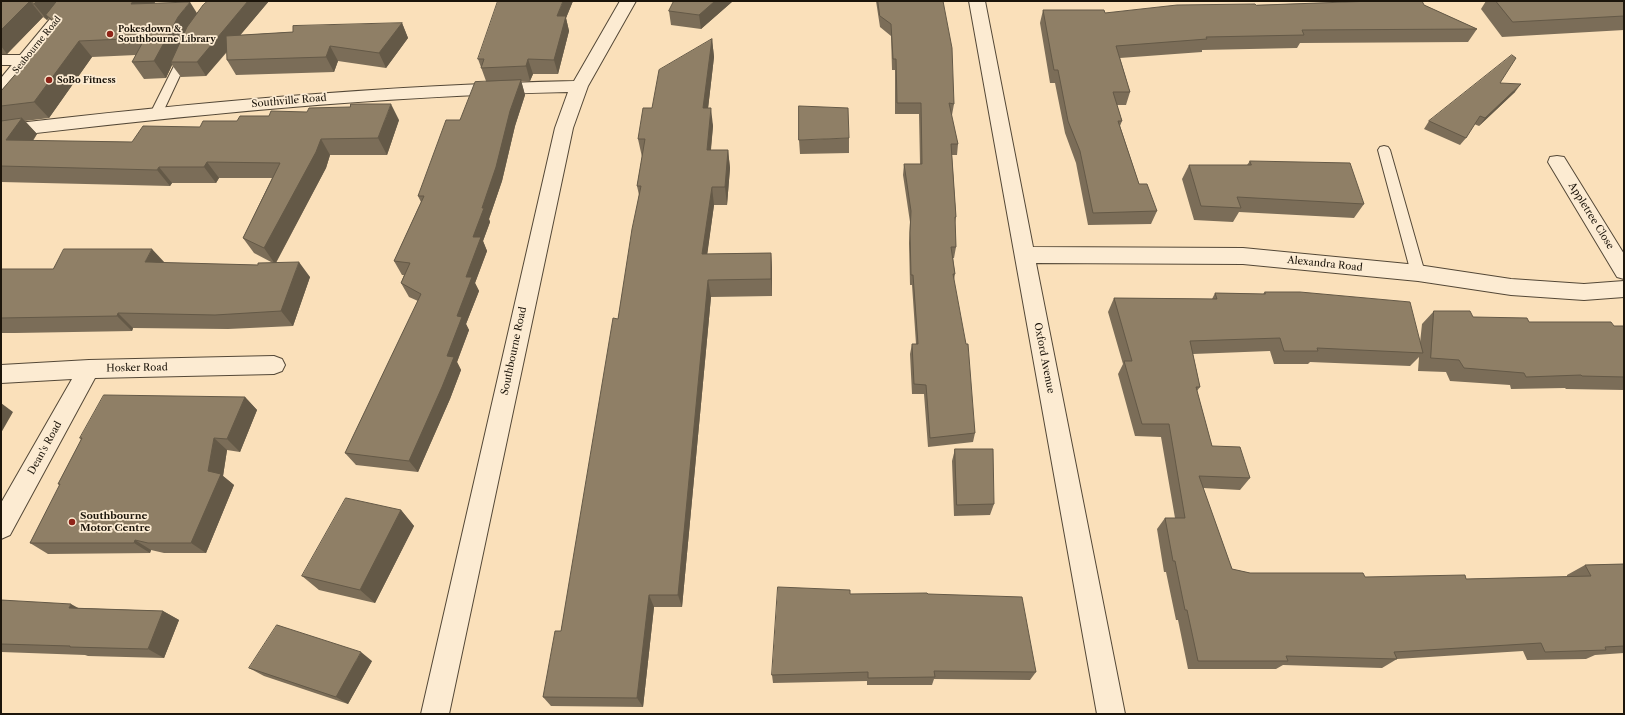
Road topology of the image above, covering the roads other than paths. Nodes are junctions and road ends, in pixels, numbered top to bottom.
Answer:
1 (73, 1) edge
2 (628, 1) edge
3 (977, 1) edge
4 (190, 41) edge
5 (1, 60) edge
6 (24, 60) junction
7 (578, 86) junction
8 (1, 89) edge
9 (157, 112) junction
10 (1, 131) edge
11 (1384, 150) dead end
12 (1557, 162) dead end
13 (1024, 255) junction
14 (1624, 271) edge
15 (1418, 273) junction
16 (1624, 288) edge
17 (274, 365) dead end
18 (89, 369) junction
19 (1, 374) edge
20 (2, 522) edge
21 (435, 714) edge
22 (1111, 714) edge

1 - 6 street, Seabourne Road
2 - 7 street, Southbourne Road
3 - 13 street, Oxford Avenue
4 - 9 lane
5 - 6 street
6 - 8 street, Seabourne Road
7 - 9 street, Southville Road
7 - 21 street, Southbourne Road
9 - 10 street, Southville Road
11 - 15 lane
12 - 14 street, Appletree Close
13 - 15 street, Alexandra Road
13 - 22 street, Oxford Avenue
15 - 16 street, Alexandra Road
17 - 18 street, Hosker Road
18 - 19 street, Hosker Road
18 - 20 street, Dean's Road

